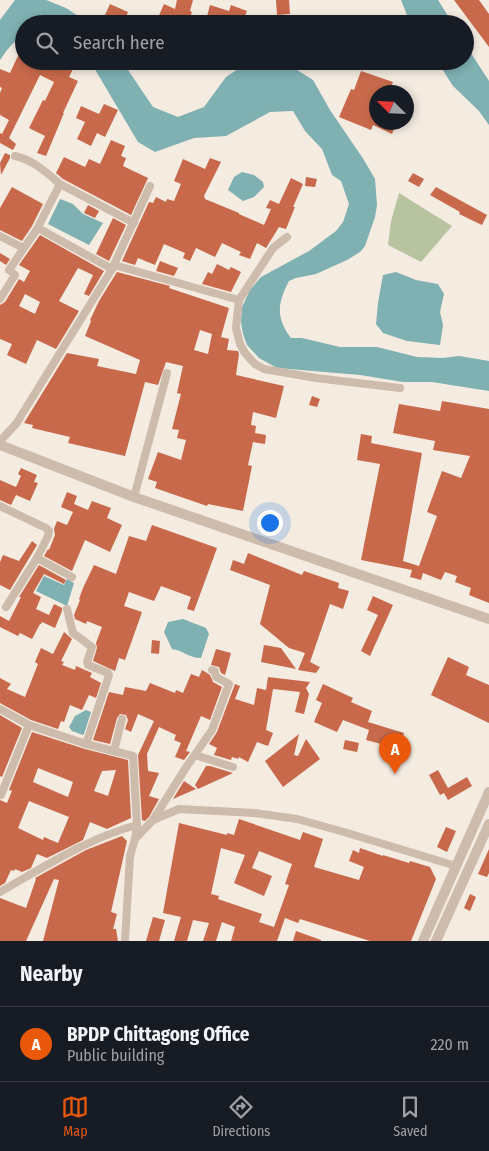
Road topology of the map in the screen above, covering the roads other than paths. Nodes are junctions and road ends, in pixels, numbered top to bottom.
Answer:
1 (14, 156) dead end
2 (60, 184) junction
3 (150, 186) dead end
4 (134, 223) junction
5 (38, 228) junction
6 (0, 236) edge
7 (287, 237) dead end
8 (23, 248) junction
9 (113, 267) junction
10 (0, 299) edge
11 (239, 300) junction
12 (167, 373) dead end
13 (400, 388) dead end
14 (0, 441) edge
15 (0, 445) edge
16 (134, 497) junction
17 (0, 506) edge
18 (37, 558) junction
19 (72, 576) dead end
20 (6, 607) dead end
21 (67, 608) dead end
22 (489, 619) edge
23 (212, 670) dead end
24 (0, 710) edge
25 (122, 719) dead end
26 (28, 725) junction
27 (86, 744) junction
28 (114, 751) junction
29 (195, 755) junction
30 (233, 767) dead end
31 (489, 792) edge
32 (1, 795) dead end
33 (153, 820) junction
34 (489, 824) edge
35 (137, 825) junction
36 (135, 839) junction
37 (456, 866) junction
38 (0, 892) edge
39 (125, 941) edge
40 (423, 941) edge
41 (436, 941) edge

1 - 2 street
2 - 4 street
2 - 5 street
3 - 4 street
4 - 9 street
5 - 8 street
5 - 9 street
6 - 8 street
7 - 11 street
8 - 10 street
9 - 11 street
9 - 14 street
11 - 13 street
12 - 16 street
15 - 16 street
16 - 22 street
17 - 18 street
18 - 19 street
18 - 20 street
21 - 27 street
23 - 29 street
24 - 26 street
25 - 28 street
26 - 27 street
26 - 32 street
27 - 28 street
28 - 35 street
29 - 30 street
29 - 33 street
31 - 37 street
33 - 36 street
33 - 37 street
34 - 41 street
35 - 36 street
35 - 38 street
36 - 39 street
37 - 40 street

